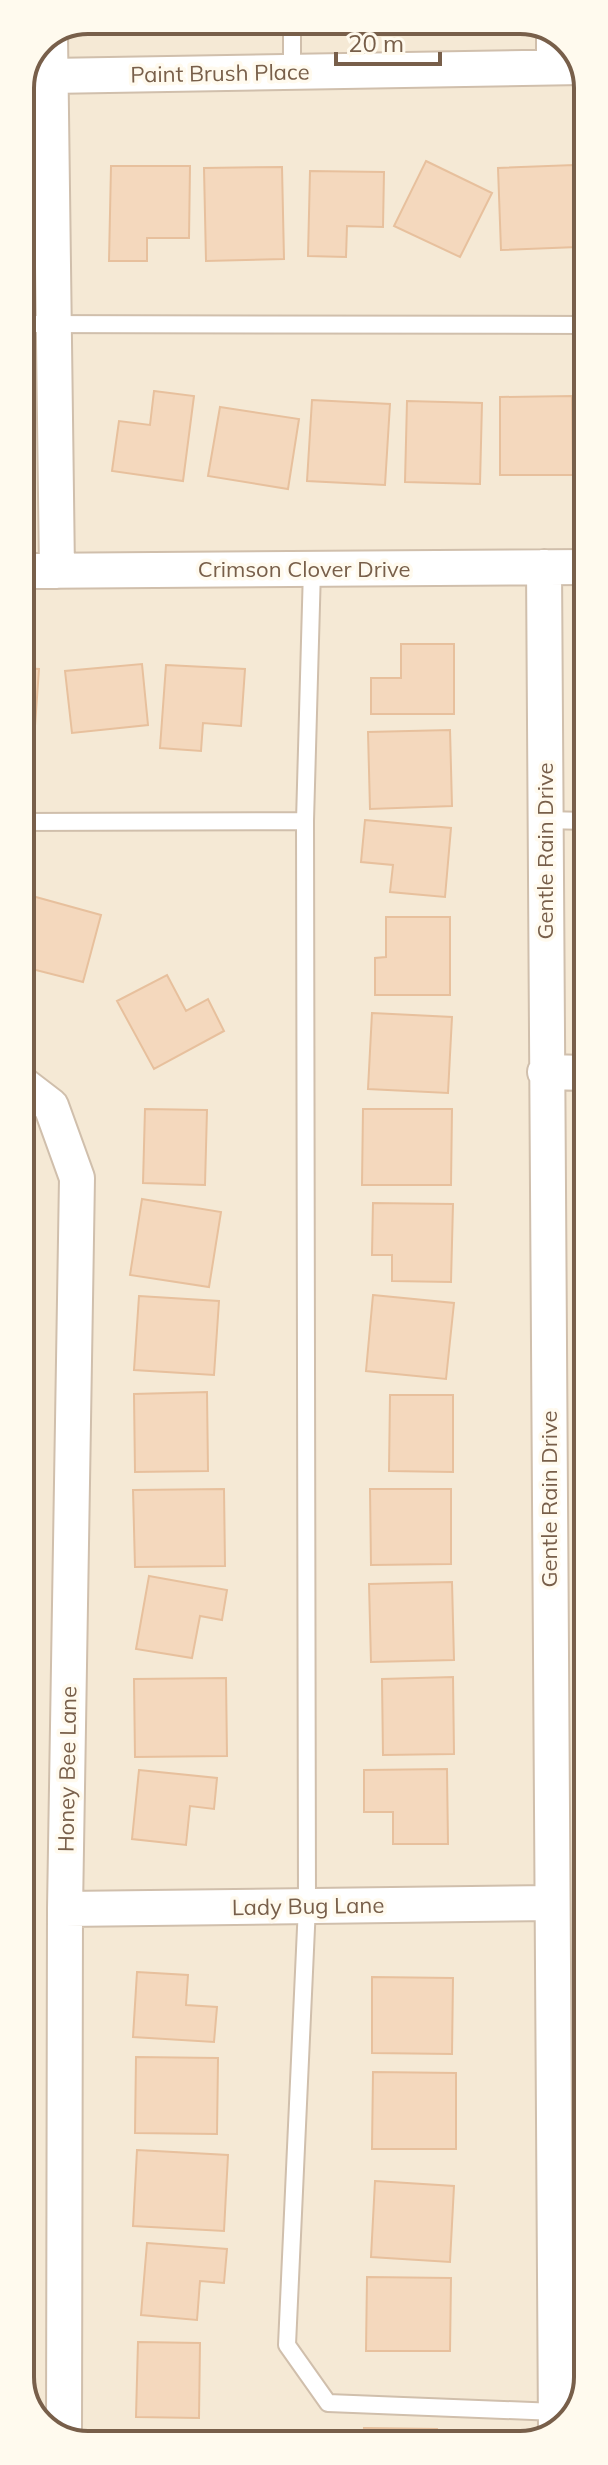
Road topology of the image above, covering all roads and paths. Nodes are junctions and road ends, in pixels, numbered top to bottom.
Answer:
1 (292, 34) edge
2 (50, 50) edge
3 (568, 67) edge
4 (292, 72) junction
5 (50, 76) junction
6 (34, 324) edge
7 (54, 324) junction
8 (574, 325) edge
9 (544, 567) junction
10 (574, 567) edge
11 (312, 569) junction
12 (34, 571) edge
13 (57, 571) junction
14 (545, 820) junction
15 (305, 821) junction
16 (574, 821) edge
17 (34, 822) edge
18 (545, 1072) junction
19 (574, 1073) edge
20 (34, 1093) edge
21 (552, 1903) junction
22 (307, 1906) junction
23 (65, 1909) junction
24 (556, 2418) edge
25 (552, 2421) edge
26 (64, 2425) edge

1 - 4 lane
2 - 5 street
3 - 4 street, Paint Brush Place
4 - 5 street, Paint Brush Place
5 - 7 street
6 - 7 lane
7 - 8 lane
7 - 13 street
9 - 10 street, Crimson Clover Drive
9 - 11 street, Crimson Clover Drive
9 - 14 street, Gentle Rain Drive
11 - 13 street, Crimson Clover Drive
11 - 15 lane
12 - 13 street, Crimson Clover Drive
14 - 16 lane
14 - 18 street, Gentle Rain Drive
15 - 17 lane
15 - 22 lane
18 - 19 street
18 - 21 street, Gentle Rain Drive
20 - 23 street, Honey Bee Lane
21 - 22 street, Lady Bug Lane
21 - 24 street, Gentle Rain Drive
22 - 23 street, Lady Bug Lane
22 - 25 lane
23 - 26 street, Honey Bee Lane

